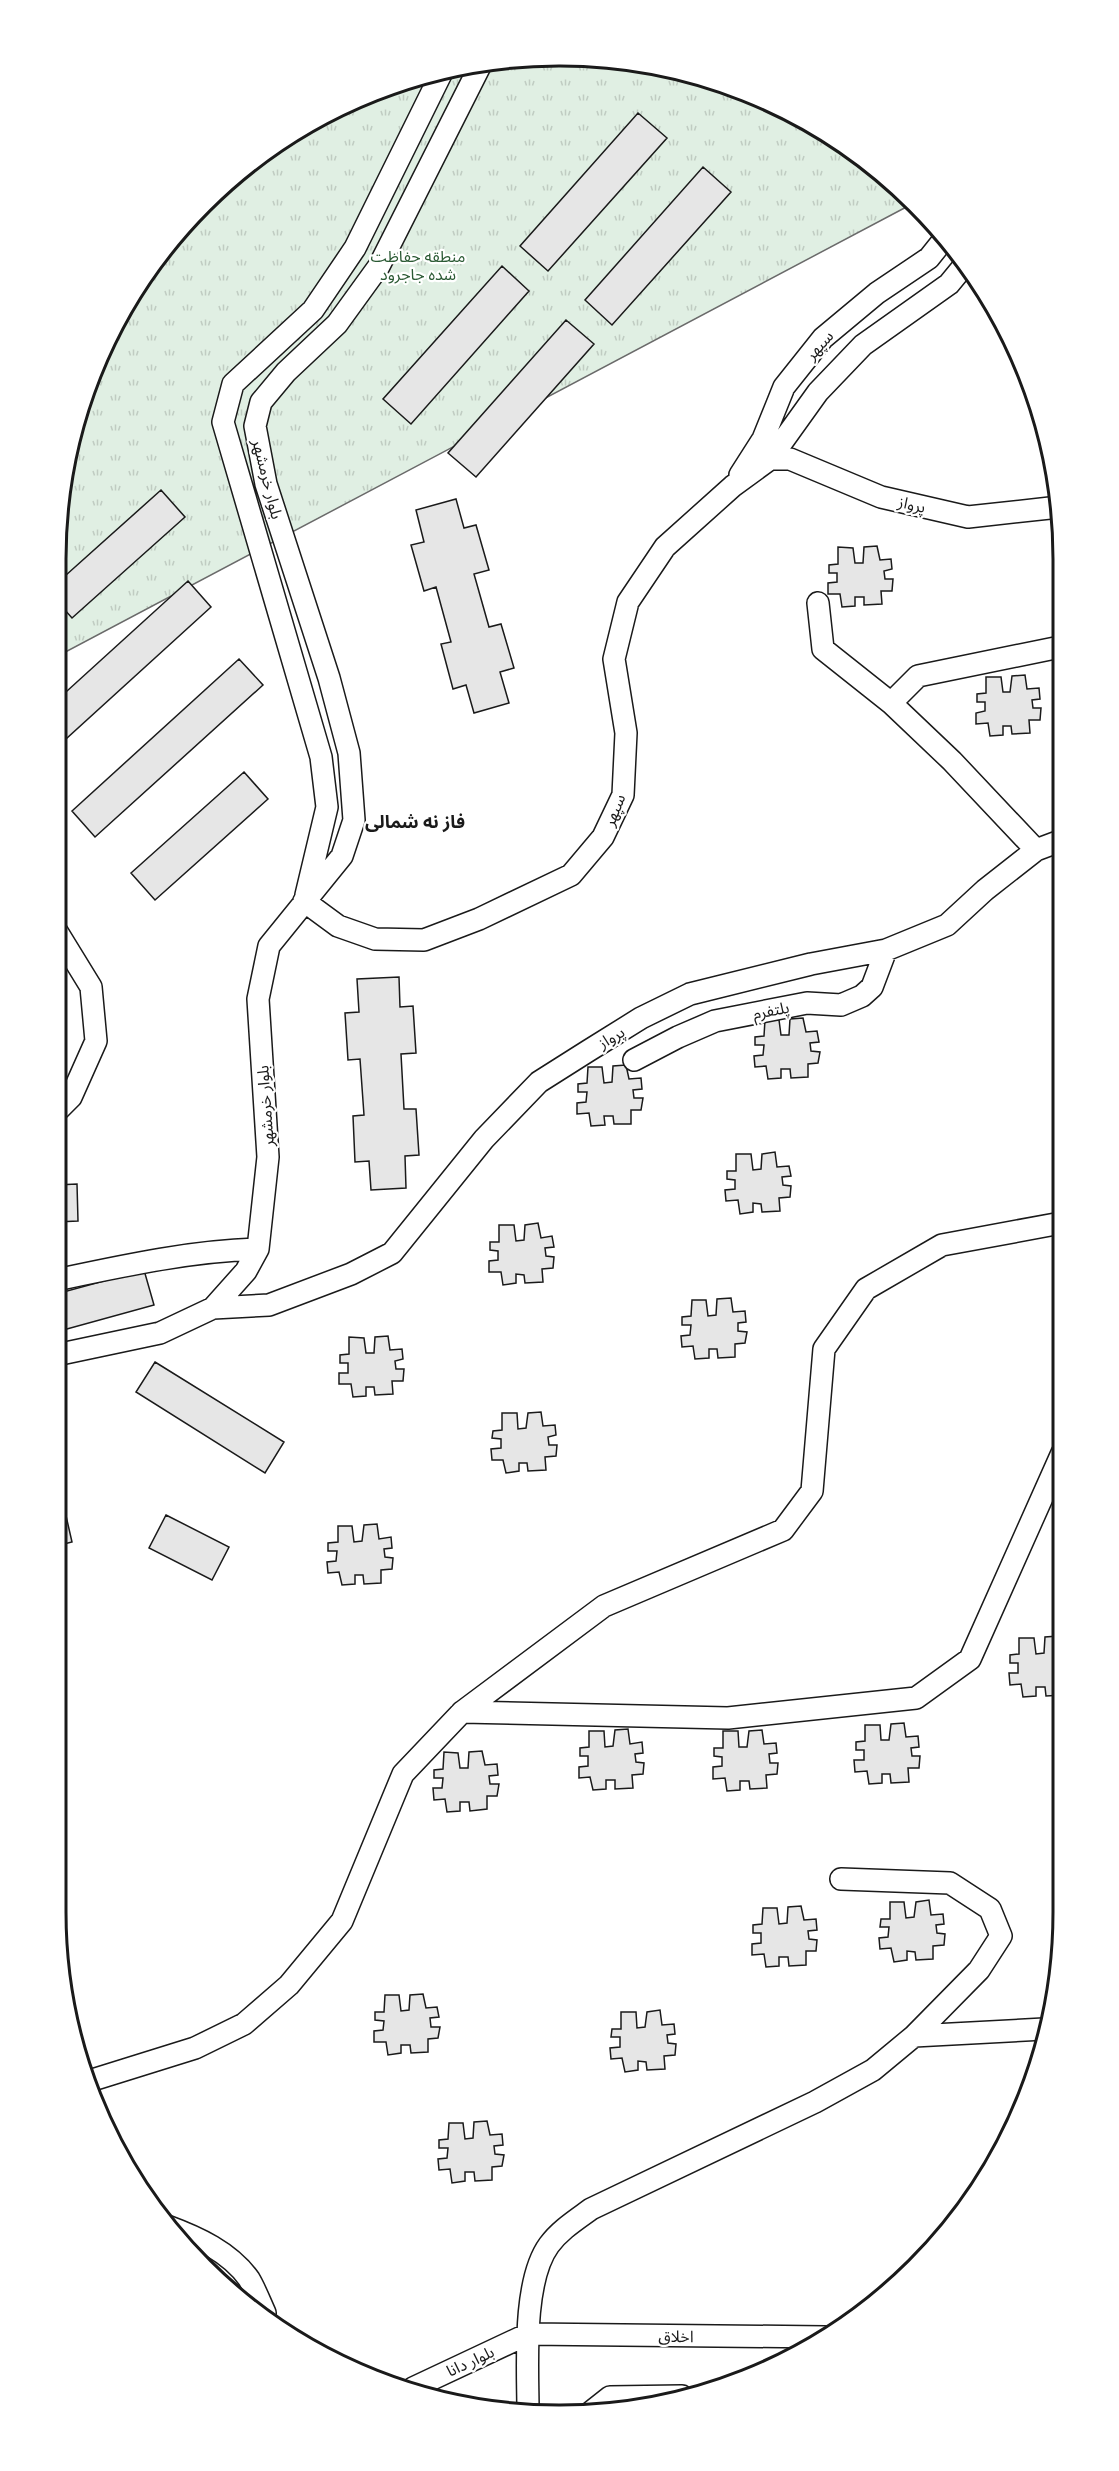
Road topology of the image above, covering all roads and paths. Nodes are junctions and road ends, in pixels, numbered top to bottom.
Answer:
1 (477, 73) edge
2 (437, 82) edge
3 (940, 245) edge
4 (960, 271) edge
5 (770, 459) junction
6 (733, 486) junction
7 (1050, 508) edge
8 (818, 603) dead end
9 (1053, 648) edge
10 (891, 703) junction
11 (1053, 844) edge
12 (1036, 850) junction
13 (304, 901) junction
14 (66, 946) edge
15 (886, 950) junction
16 (634, 1060) dead end
17 (66, 1102) edge
18 (1053, 1224) edge
19 (258, 1249) junction
20 (66, 1278) edge
21 (213, 1308) junction
22 (66, 1353) edge
23 (1053, 1473) edge
24 (462, 1712) junction
25 (841, 1879) dead end
26 (1039, 2029) edge
27 (914, 2036) junction
28 (96, 2079) edge
29 (183, 2231) edge
30 (261, 2304) edge
31 (528, 2334) junction
32 (810, 2337) edge
33 (420, 2385) edge
34 (650, 2397) edge
35 (602, 2403) edge
36 (528, 2404) edge

1 - 13 street, بلوار خرمشهر
2 - 13 street, بلوار خرمشهر
3 - 6 street, سپهر
4 - 5 street, سپهر
5 - 6 street, سپهر
5 - 7 street, پرواز
6 - 13 street, سپهر
8 - 10 street
9 - 10 street
10 - 12 street
11 - 12 street, پرواز
12 - 15 street, پرواز
13 - 19 street, بلوار خرمشهر
14 - 17 street
15 - 16 street, پلتفرم
15 - 21 street, پرواز
18 - 24 street
19 - 20 street
19 - 21 street, بلوار خرمشهر
21 - 22 street
23 - 24 street
24 - 28 street
25 - 27 street
26 - 27 street
27 - 31 street
29 - 30 street
31 - 32 street, اخلاق
31 - 33 street, بلوار دانا
31 - 36 street
34 - 35 street

